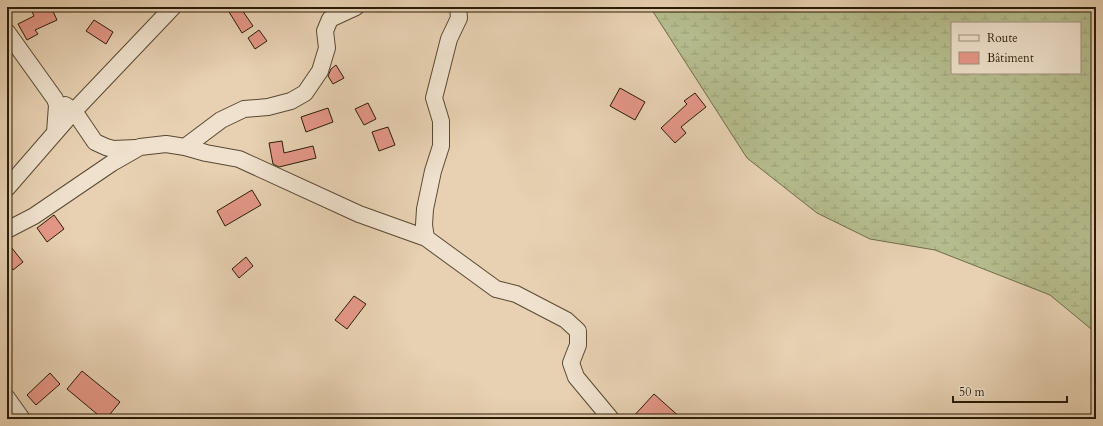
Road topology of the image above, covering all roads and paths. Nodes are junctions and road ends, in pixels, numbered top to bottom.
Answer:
1 (173, 7) edge
2 (356, 7) edge
3 (458, 7) edge
4 (7, 32) edge
5 (57, 105) junction
6 (74, 110) junction
7 (55, 133) junction
8 (185, 147) junction
9 (140, 148) junction
10 (7, 188) edge
11 (7, 230) edge
12 (426, 238) junction
13 (7, 398) edge
14 (22, 419) edge
15 (611, 419) edge

1 - 6 street
2 - 8 street
3 - 12 street
4 - 5 street
5 - 6 street
5 - 7 street
6 - 7 street
6 - 9 street
7 - 10 street
8 - 9 street
8 - 12 street
9 - 11 street
12 - 15 street
13 - 14 street

